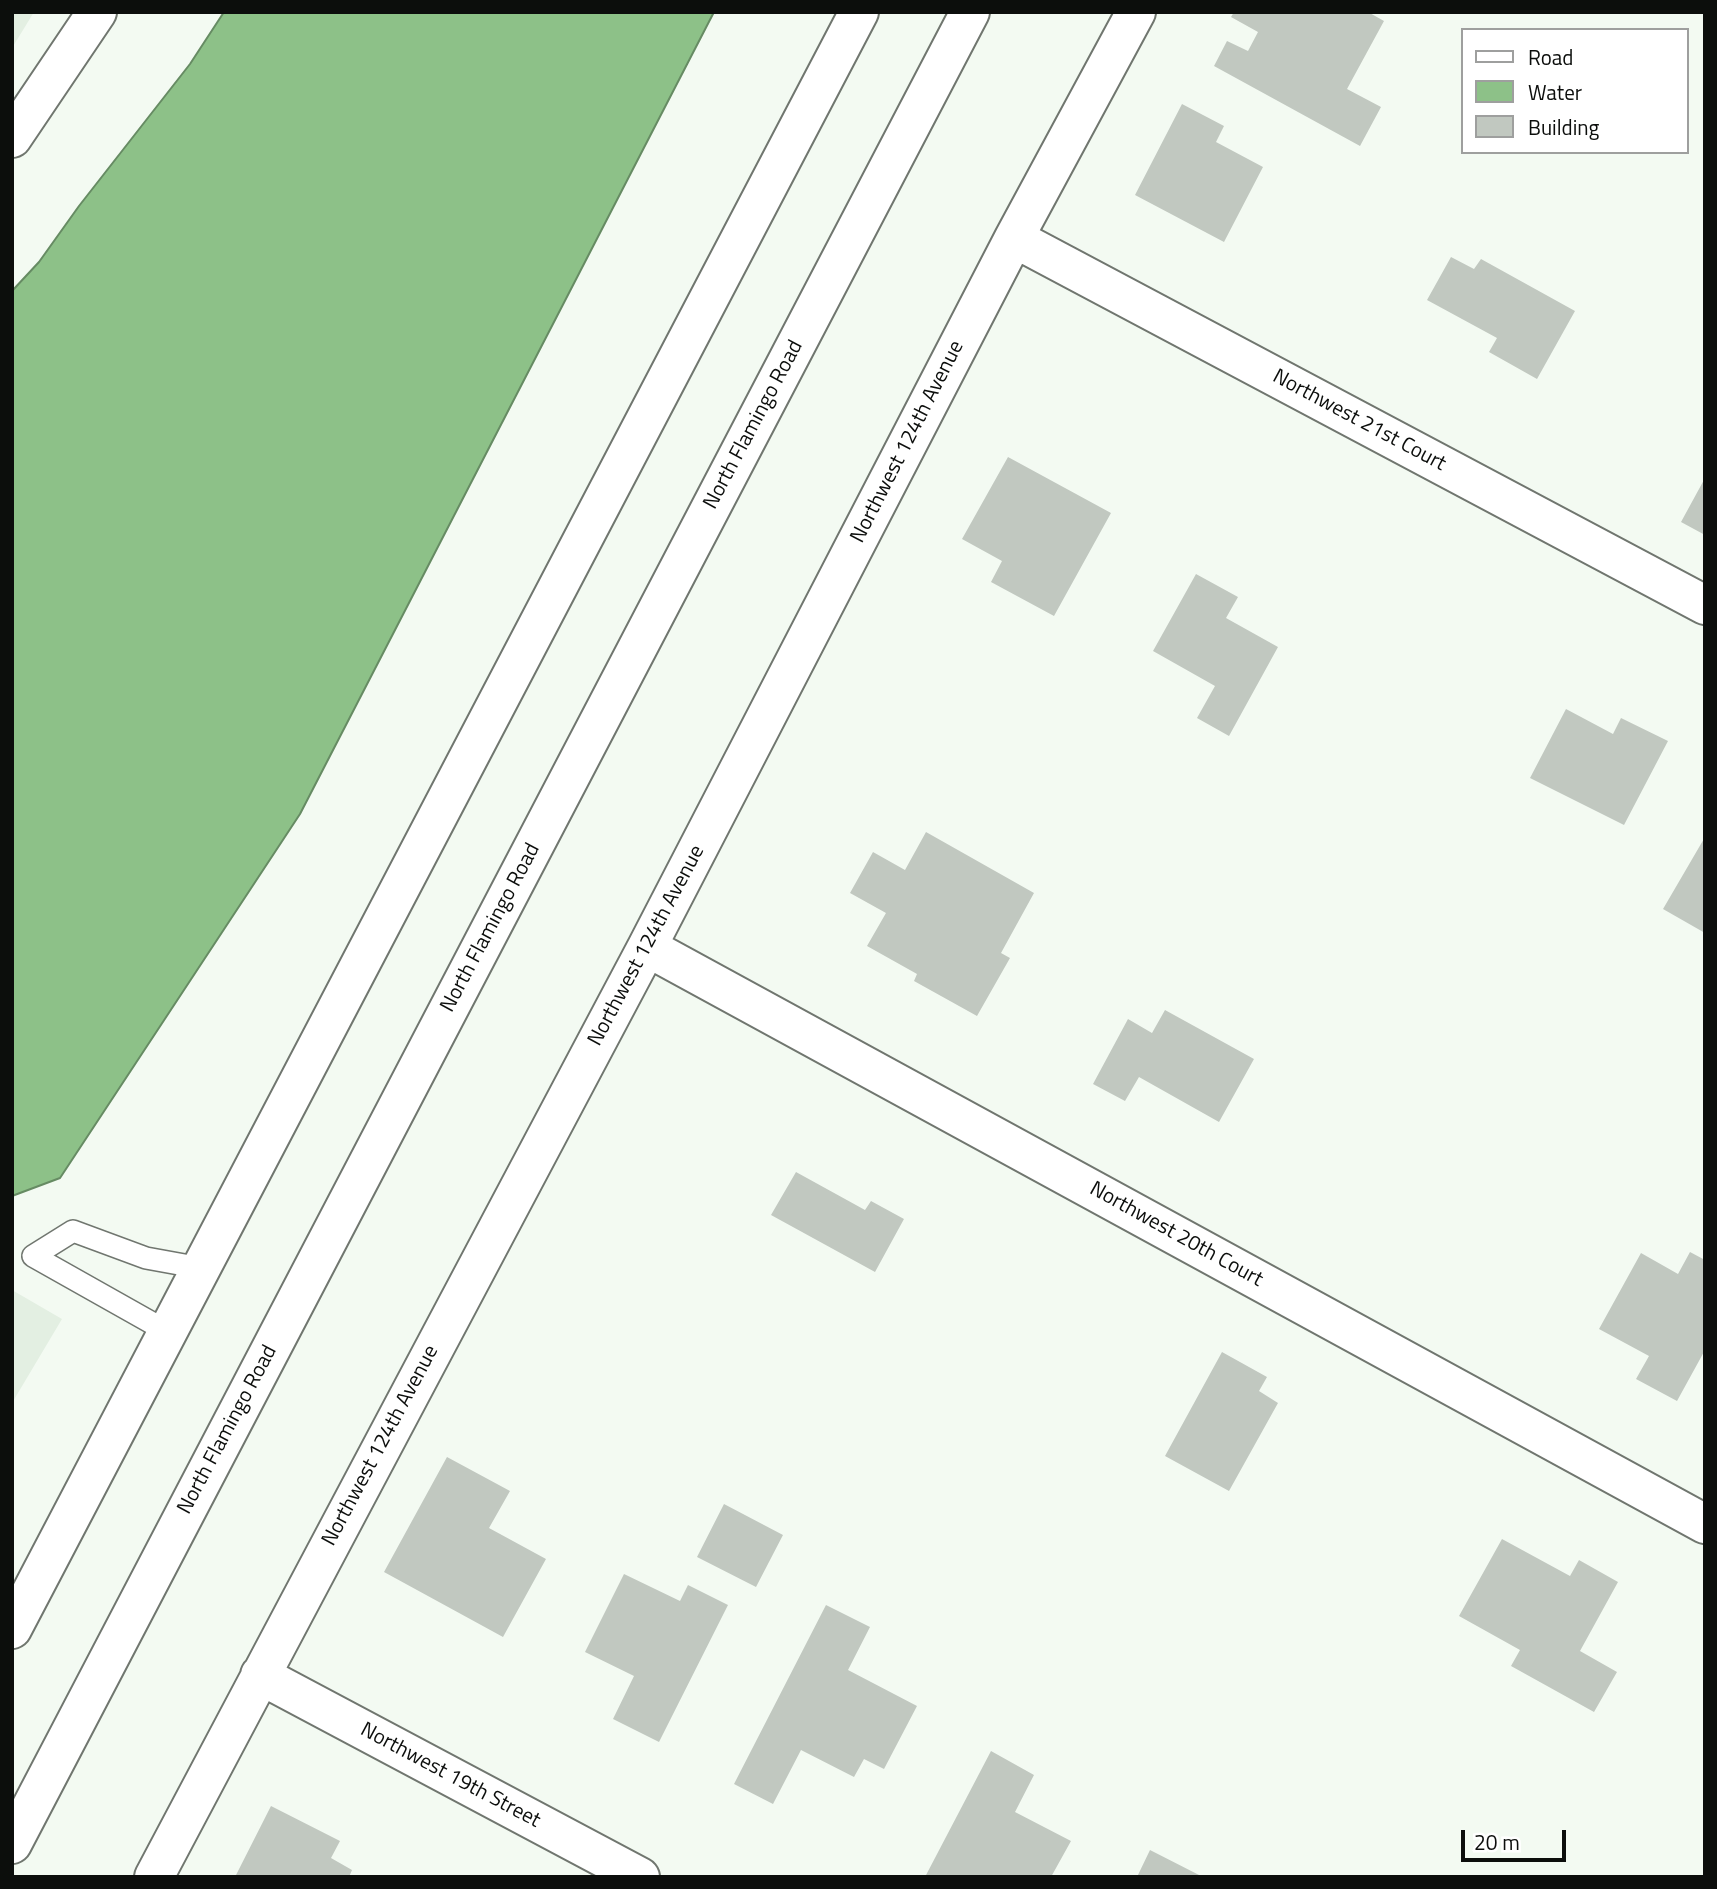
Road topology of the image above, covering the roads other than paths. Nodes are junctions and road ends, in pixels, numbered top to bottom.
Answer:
1 (97, 12) edge
2 (859, 12) edge
3 (970, 12) edge
4 (1136, 12) edge
5 (12, 138) edge
6 (1014, 238) junction
7 (1705, 605) edge
8 (647, 947) junction
9 (201, 1268) junction
10 (169, 1332) junction
11 (1705, 1524) edge
12 (12, 1629) edge
13 (260, 1675) junction
14 (12, 1844) edge
15 (154, 1877) edge
16 (640, 1877) edge

1 - 5 main road
2 - 9 main road
3 - 14 main road, North Flamingo Road
4 - 6 main road, Northwest 124th Avenue
6 - 7 main road, Northwest 21st Court
6 - 8 main road, Northwest 124th Avenue
8 - 11 main road, Northwest 20th Court
8 - 13 main road, Northwest 124th Avenue
9 - 10 main road
9 - 10 lane
10 - 12 main road
13 - 15 main road, Northwest 124th Avenue
13 - 16 main road, Northwest 19th Street

